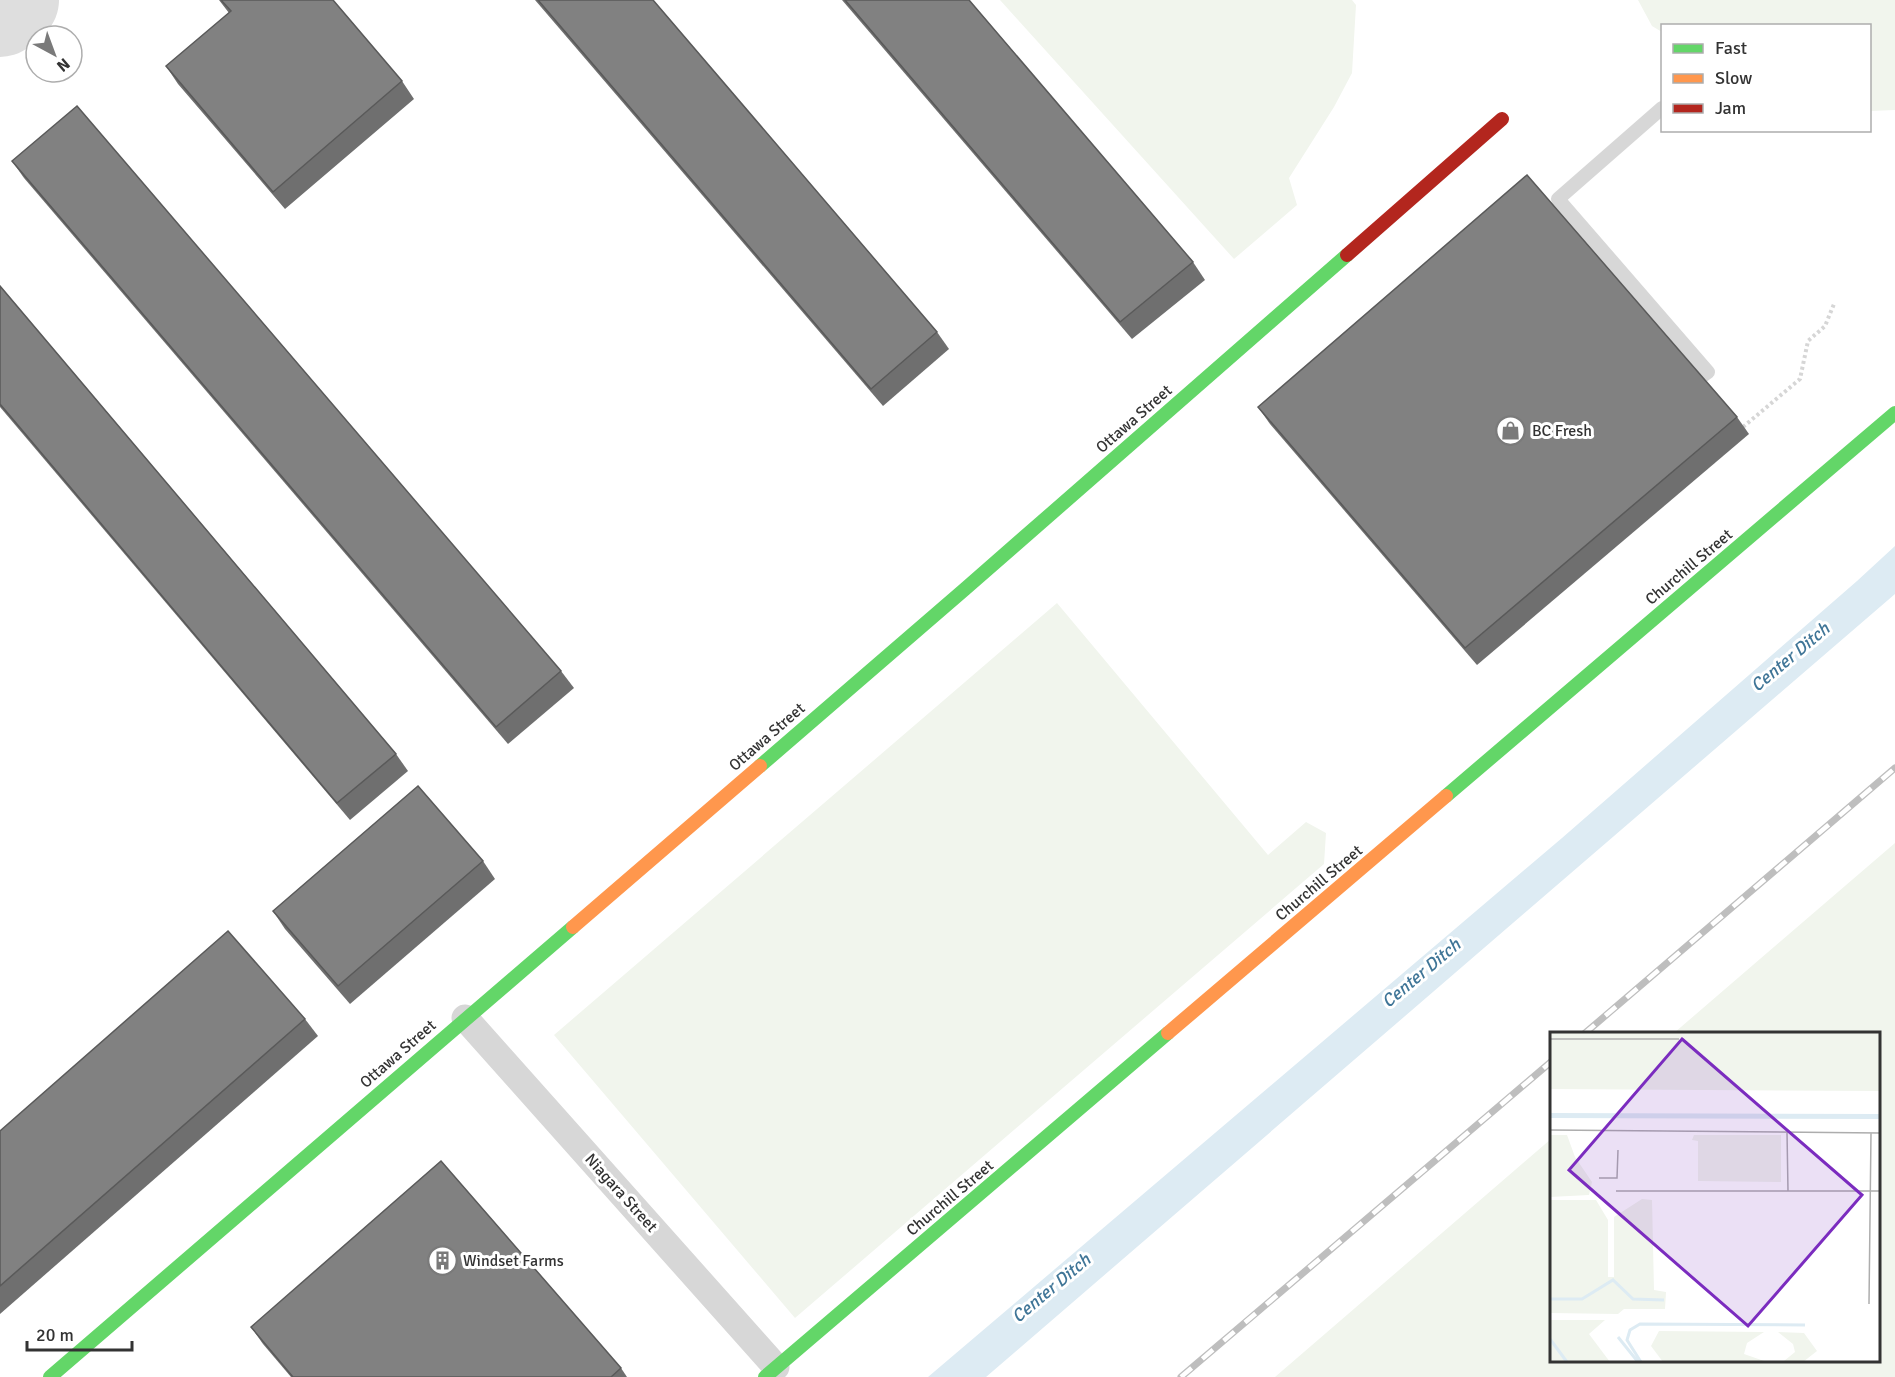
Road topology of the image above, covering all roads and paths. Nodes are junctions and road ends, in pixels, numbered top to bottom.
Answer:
1 (1661, 109) edge
2 (1502, 119) dead end
3 (1834, 304) dead end
4 (1700, 378) edge
5 (1895, 413) edge
6 (1743, 427) dead end
7 (465, 1018) junction
8 (771, 1372) edge
9 (50, 1377) edge

1 - 4 lane
2 - 7 street, Ottawa Street
3 - 6 path
5 - 8 street, Churchill Street
7 - 8 street, Niagara Street
7 - 9 street, Ottawa Street

